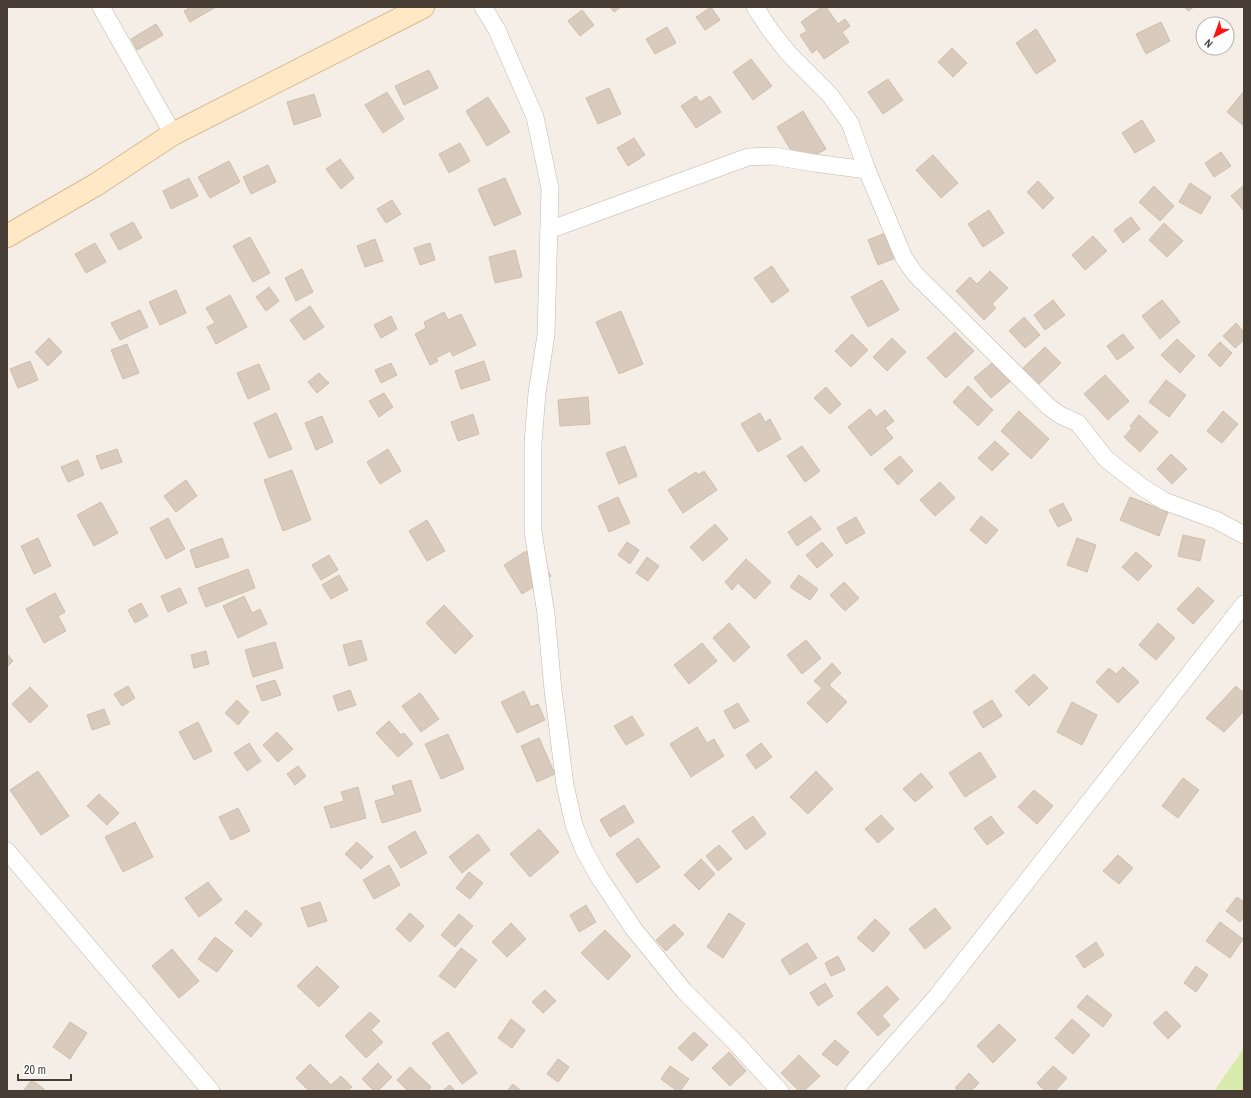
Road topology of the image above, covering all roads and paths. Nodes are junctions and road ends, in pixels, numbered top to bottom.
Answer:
1 (101, 7) edge
2 (423, 7) edge
3 (483, 7) edge
4 (755, 7) edge
5 (173, 134) junction
6 (867, 170) junction
7 (549, 230) junction
8 (7, 236) edge
9 (1244, 535) edge
10 (1244, 604) edge
11 (7, 851) edge
12 (211, 1091) edge
13 (780, 1091) edge
14 (854, 1091) edge

1 - 5 street
2 - 5 main road
3 - 7 street
4 - 6 street
5 - 8 main road
6 - 7 street
6 - 9 street
7 - 13 street
10 - 14 street
11 - 12 street

